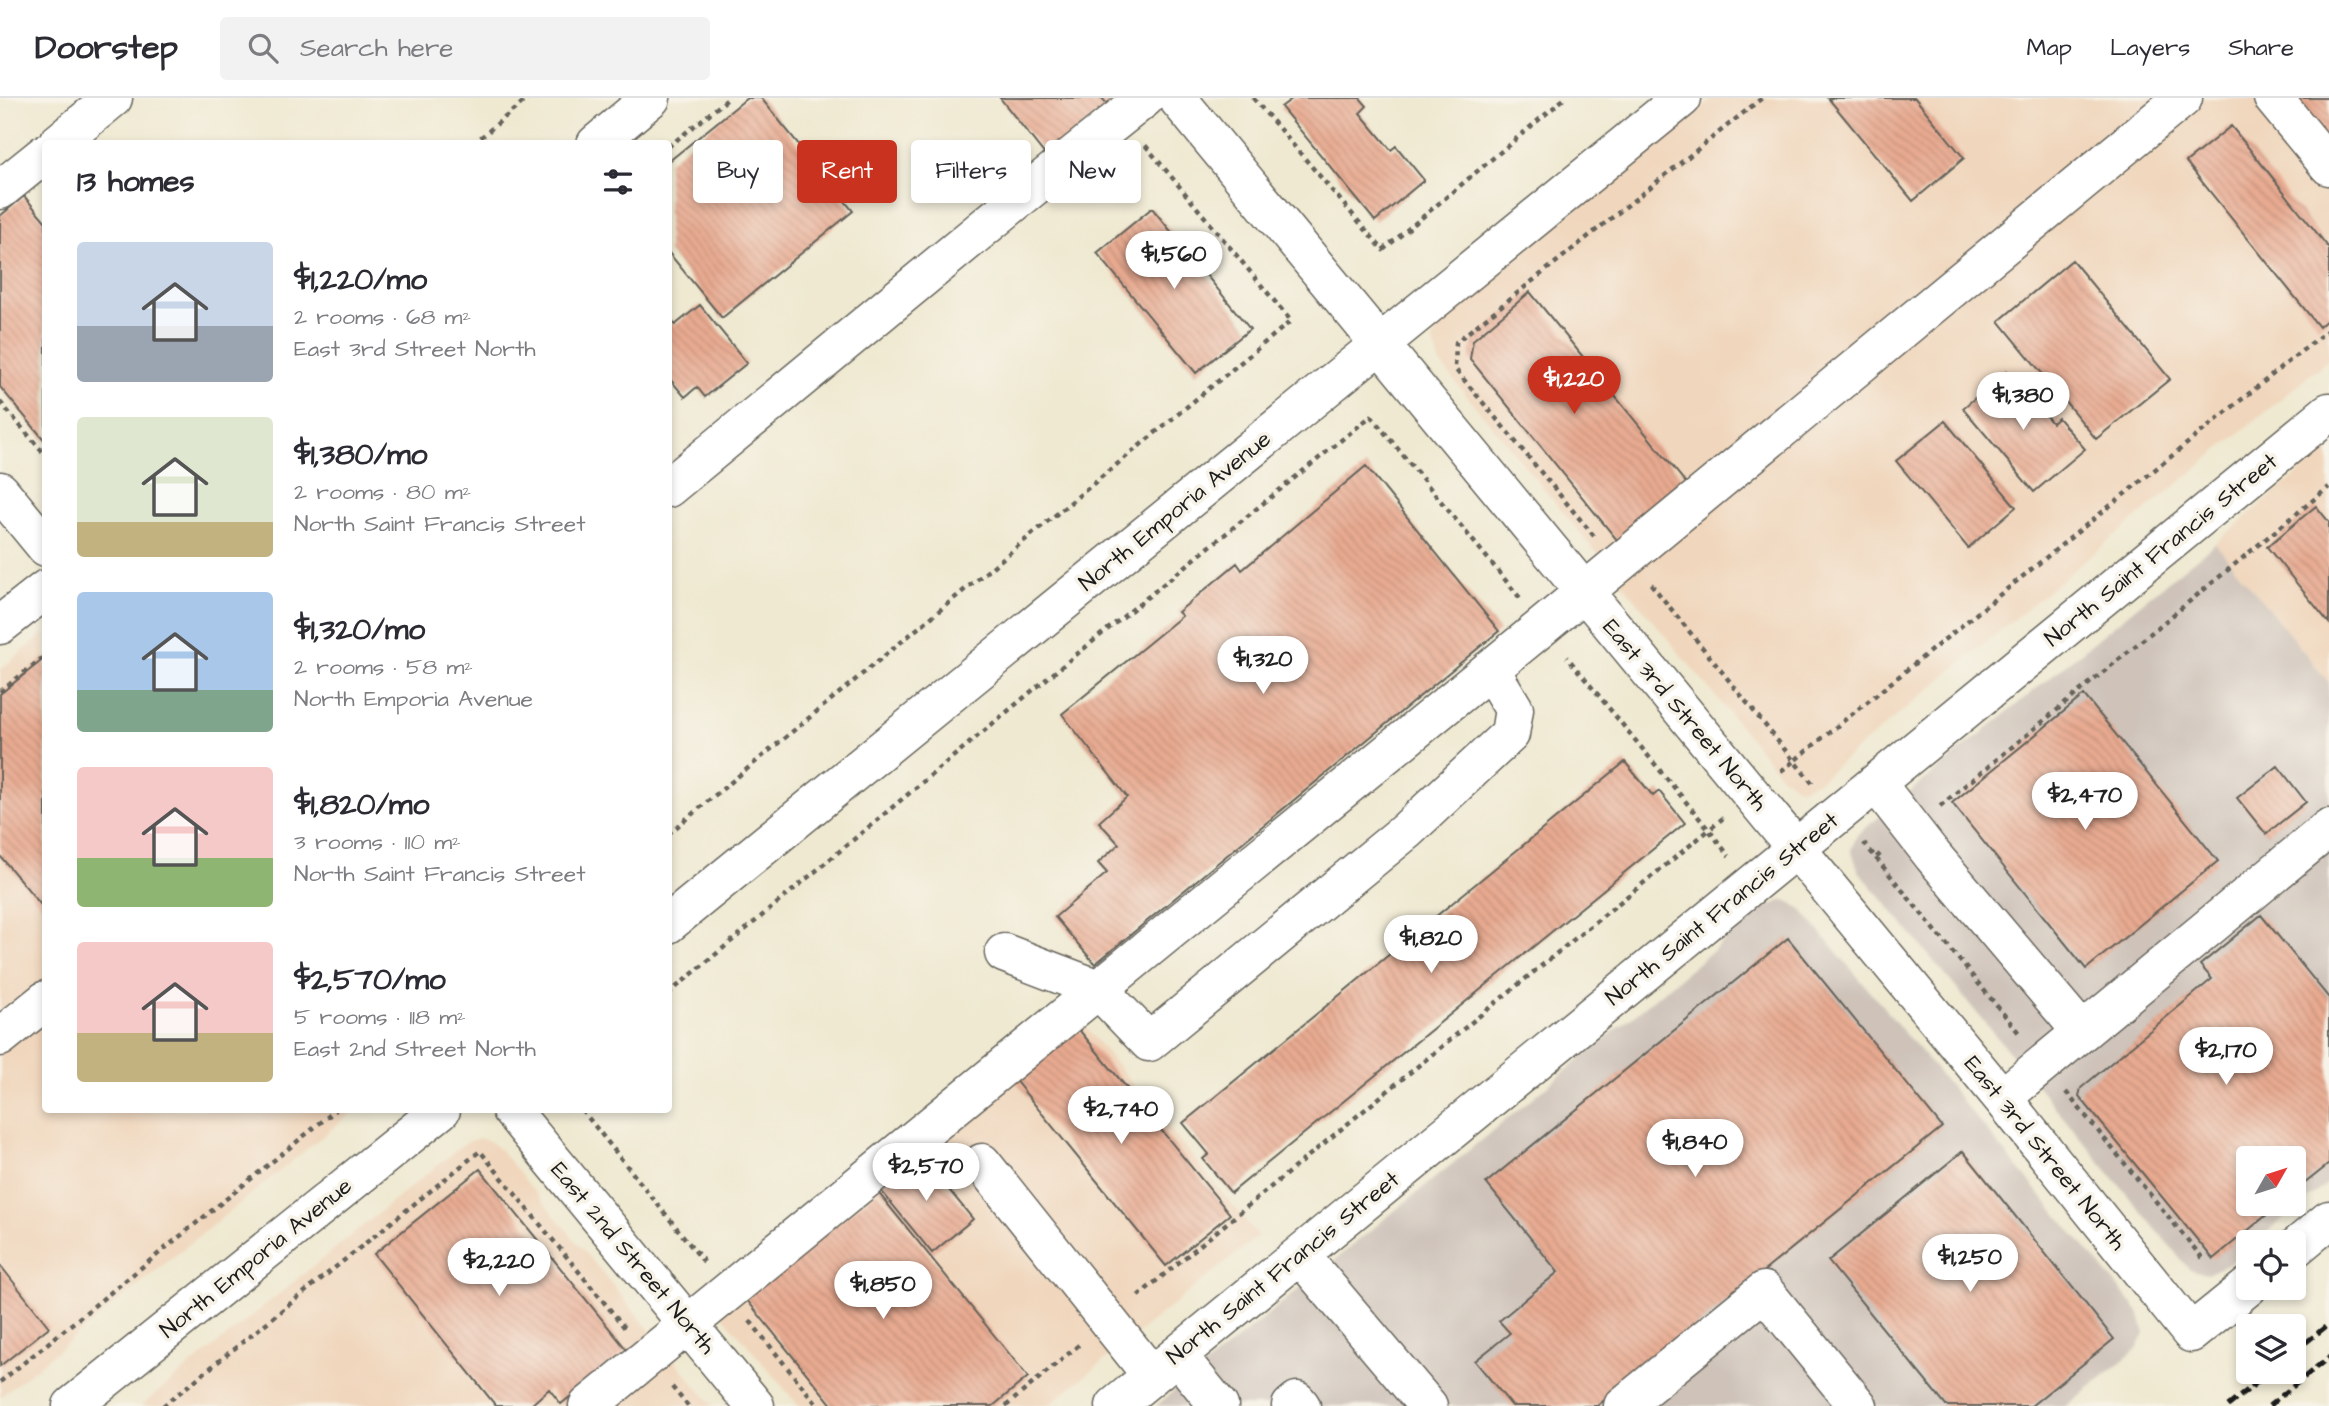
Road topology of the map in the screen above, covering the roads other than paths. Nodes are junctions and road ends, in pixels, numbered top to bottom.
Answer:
1 (113, 98) edge
2 (651, 98) edge
3 (1177, 98) edge
4 (1682, 98) edge
5 (2183, 98) edge
6 (2273, 98) edge
7 (1133, 107) edge
8 (62, 140) edge
9 (601, 140) edge
10 (42, 156) edge
11 (2329, 166) edge
12 (0, 190) edge
13 (1380, 345) junction
14 (2329, 412) edge
15 (672, 485) edge
16 (0, 491) edge
17 (42, 542) edge
18 (42, 592) edge
19 (1583, 592) junction
20 (0, 625) edge
21 (1490, 668) junction
22 (1876, 783) junction
23 (2329, 828) edge
24 (1795, 849) junction
25 (672, 921) edge
26 (1004, 953) dead end
27 (1098, 989) junction
28 (42, 1003) edge
29 (2082, 1032) junction
30 (0, 1037) edge
31 (2002, 1098) junction
32 (437, 1113) edge
33 (512, 1113) edge
34 (982, 1163) dead end
35 (2329, 1220) edge
36 (2306, 1239) edge
37 (1300, 1255) junction
38 (2236, 1297) edge
39 (688, 1325) junction
40 (1164, 1366) junction
41 (72, 1406) edge
42 (588, 1406) edge
43 (755, 1406) edge
44 (1115, 1406) edge
45 (1219, 1406) edge
46 (1291, 1406) edge
47 (1301, 1406) edge
48 (1428, 1406) edge
49 (1623, 1406) edge
50 (1858, 1406) edge

1 - 8 street
2 - 9 street
3 - 13 street, East 3rd Street North
4 - 13 street, North Emporia Avenue
5 - 19 street
6 - 11 street
7 - 15 street
10 - 12 street
13 - 19 street, East 3rd Street North
13 - 25 street, North Emporia Avenue
14 - 22 street, North Saint Francis Street
16 - 17 street
18 - 20 street
19 - 21 street
19 - 24 street, East 3rd Street North
21 - 27 street
21 - 27 street
22 - 24 street, North Saint Francis Street
22 - 29 street
23 - 29 street
24 - 31 street, East 3rd Street North
24 - 37 street, North Saint Francis Street
26 - 27 street
27 - 39 street
28 - 30 street
29 - 31 street
31 - 38 street, East 3rd Street North
32 - 41 street, North Emporia Avenue
33 - 39 street, East 2nd Street North
34 - 40 street
35 - 36 street
37 - 40 street, North Saint Francis Street
37 - 48 street
39 - 42 street
39 - 43 street, East 2nd Street North
40 - 44 street, North Saint Francis Street
40 - 45 street
46 - 47 street
49 - 50 street

